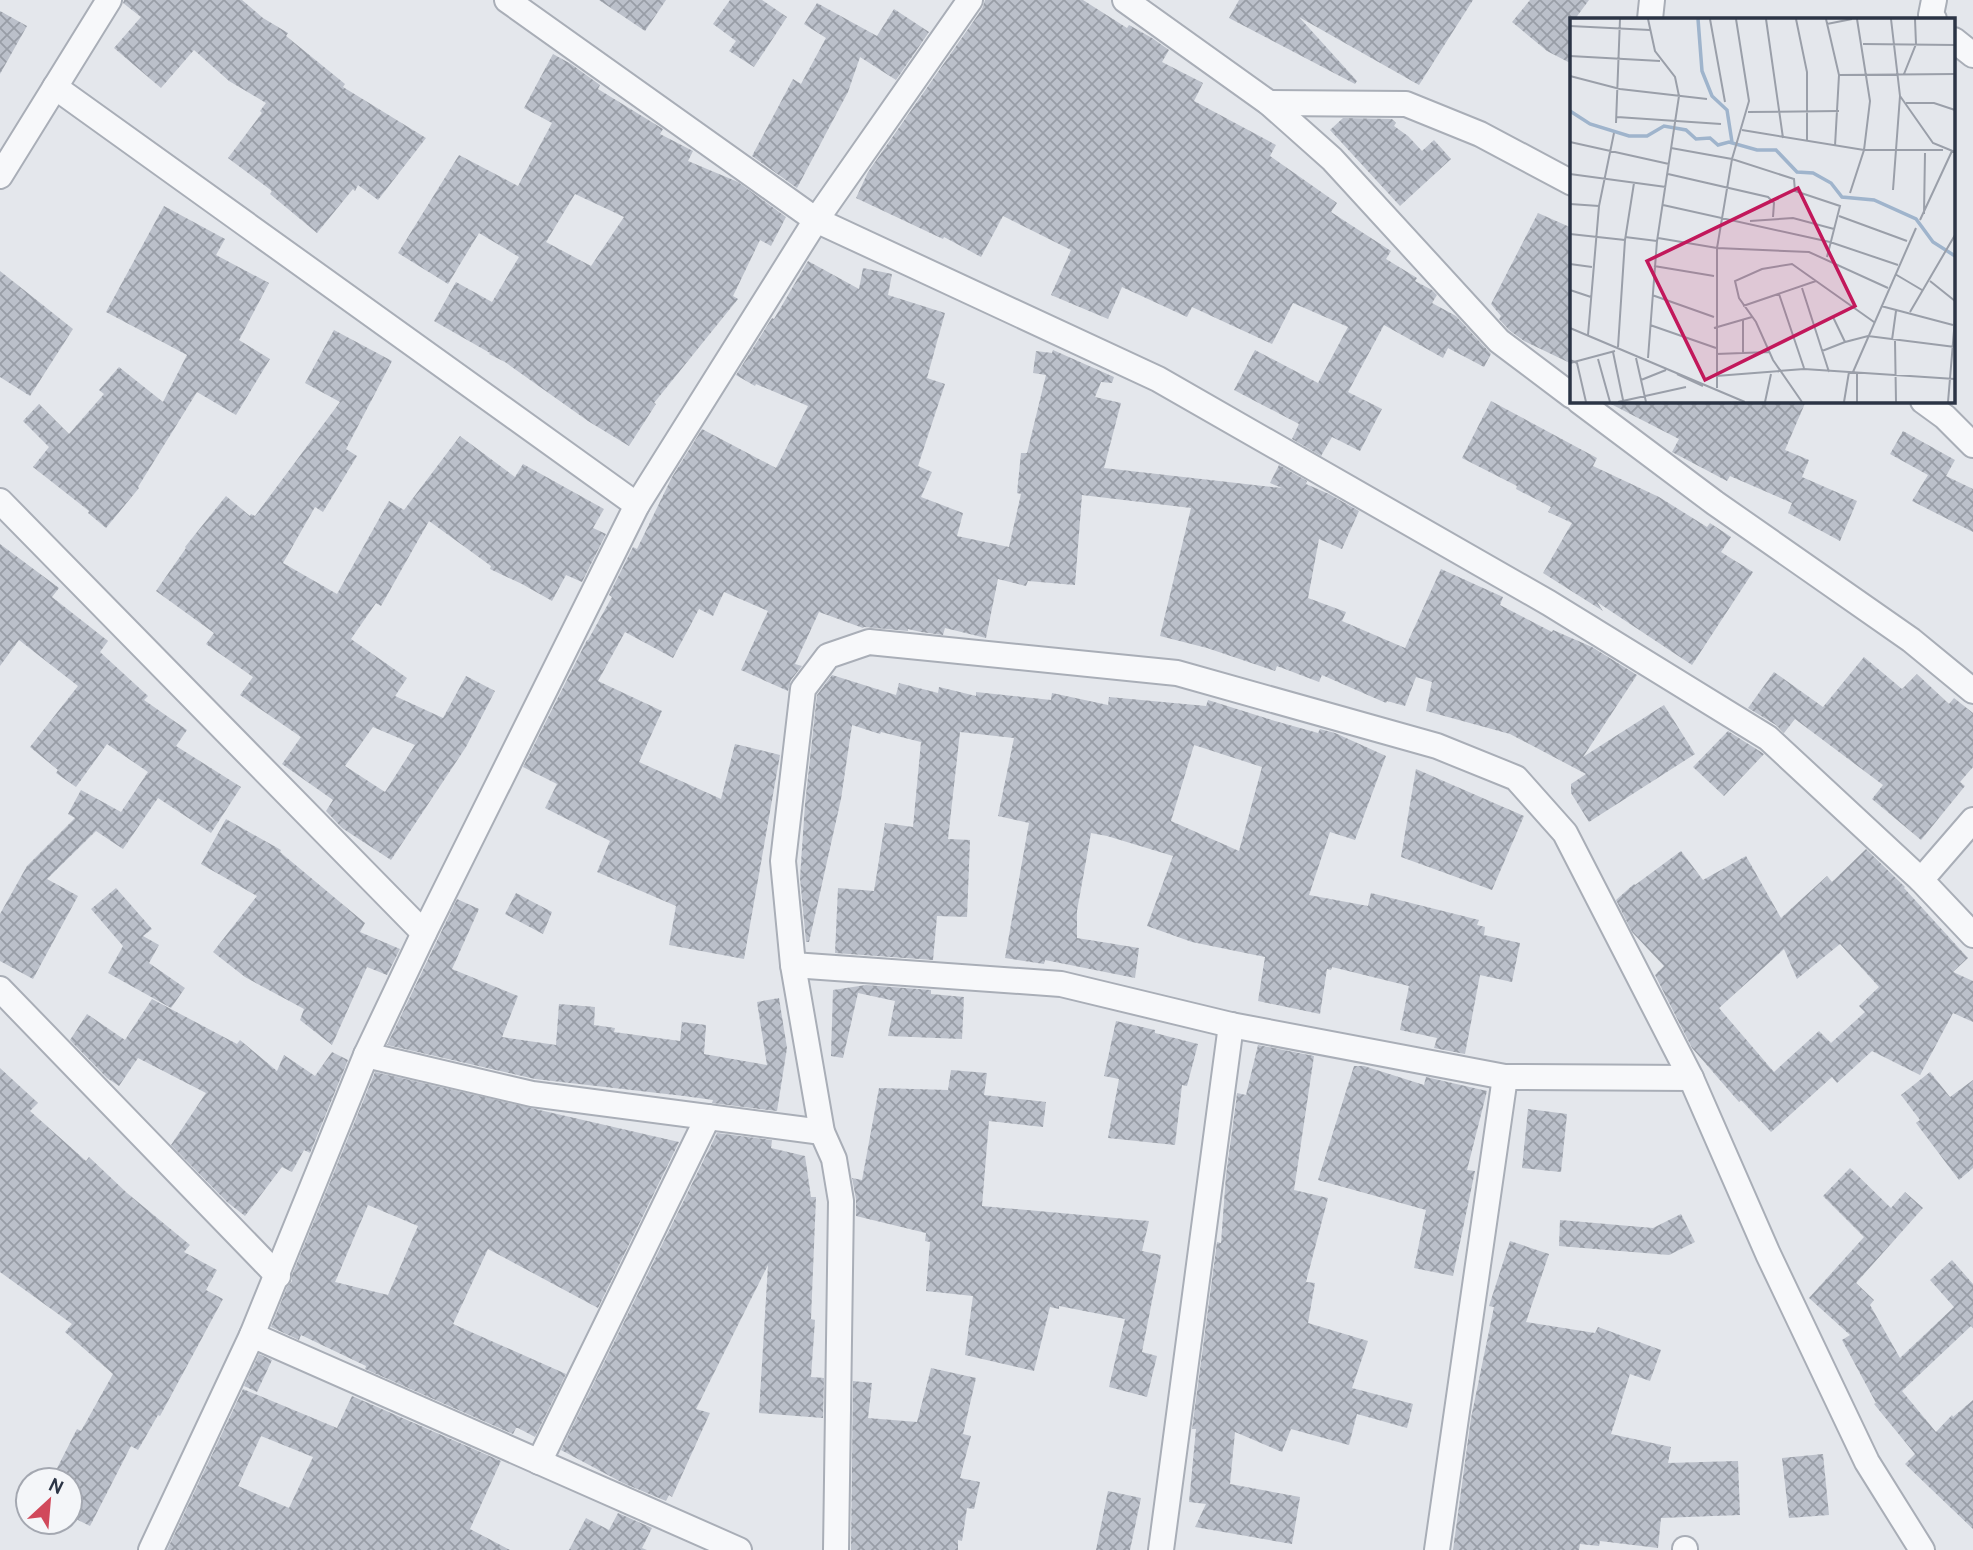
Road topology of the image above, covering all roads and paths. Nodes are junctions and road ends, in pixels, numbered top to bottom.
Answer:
1 (109, 0) edge
2 (507, 0) edge
3 (970, 0) edge
4 (1125, 0) edge
5 (1652, 0) edge
6 (1934, 0) edge
7 (1650, 18) edge
8 (1933, 18) edge
9 (1955, 41) edge
10 (1973, 55) edge
11 (55, 87) junction
12 (1269, 103) junction
13 (0, 176) edge
14 (1570, 179) edge
15 (816, 220) junction
16 (1570, 394) edge
17 (1580, 402) edge
18 (1924, 402) edge
19 (1973, 445) edge
20 (0, 501) edge
21 (637, 505) junction
22 (1973, 691) edge
23 (1973, 820) edge
24 (1921, 880) junction
25 (424, 933) junction
26 (1973, 935) edge
27 (793, 965) junction
28 (0, 989) edge
29 (1231, 1025) junction
30 (366, 1055) junction
31 (1505, 1077) junction
32 (1690, 1079) junction
33 (708, 1117) junction
34 (822, 1132) junction
35 (278, 1276) junction
36 (252, 1335) junction
37 (539, 1462) junction
38 (151, 1550) edge
39 (739, 1550) edge
40 (836, 1550) edge
41 (1161, 1550) edge
42 (1437, 1550) edge
43 (1922, 1550) edge

1 - 11 street
2 - 15 street
3 - 15 street
4 - 12 street
5 - 7 street
6 - 8 street
9 - 10 street
11 - 13 street
11 - 21 street
12 - 14 street
12 - 16 street
15 - 21 street
15 - 24 street
17 - 22 street
18 - 19 street
20 - 25 street
21 - 25 street
23 - 24 street
24 - 26 street
25 - 30 street
27 - 29 street
27 - 32 street
27 - 34 street
28 - 35 street
29 - 31 street
29 - 41 street
30 - 33 street
30 - 35 street
31 - 32 street
31 - 42 street
32 - 43 street
33 - 34 street
33 - 37 street
34 - 40 street
35 - 36 street
36 - 37 street
36 - 38 street
37 - 39 street

